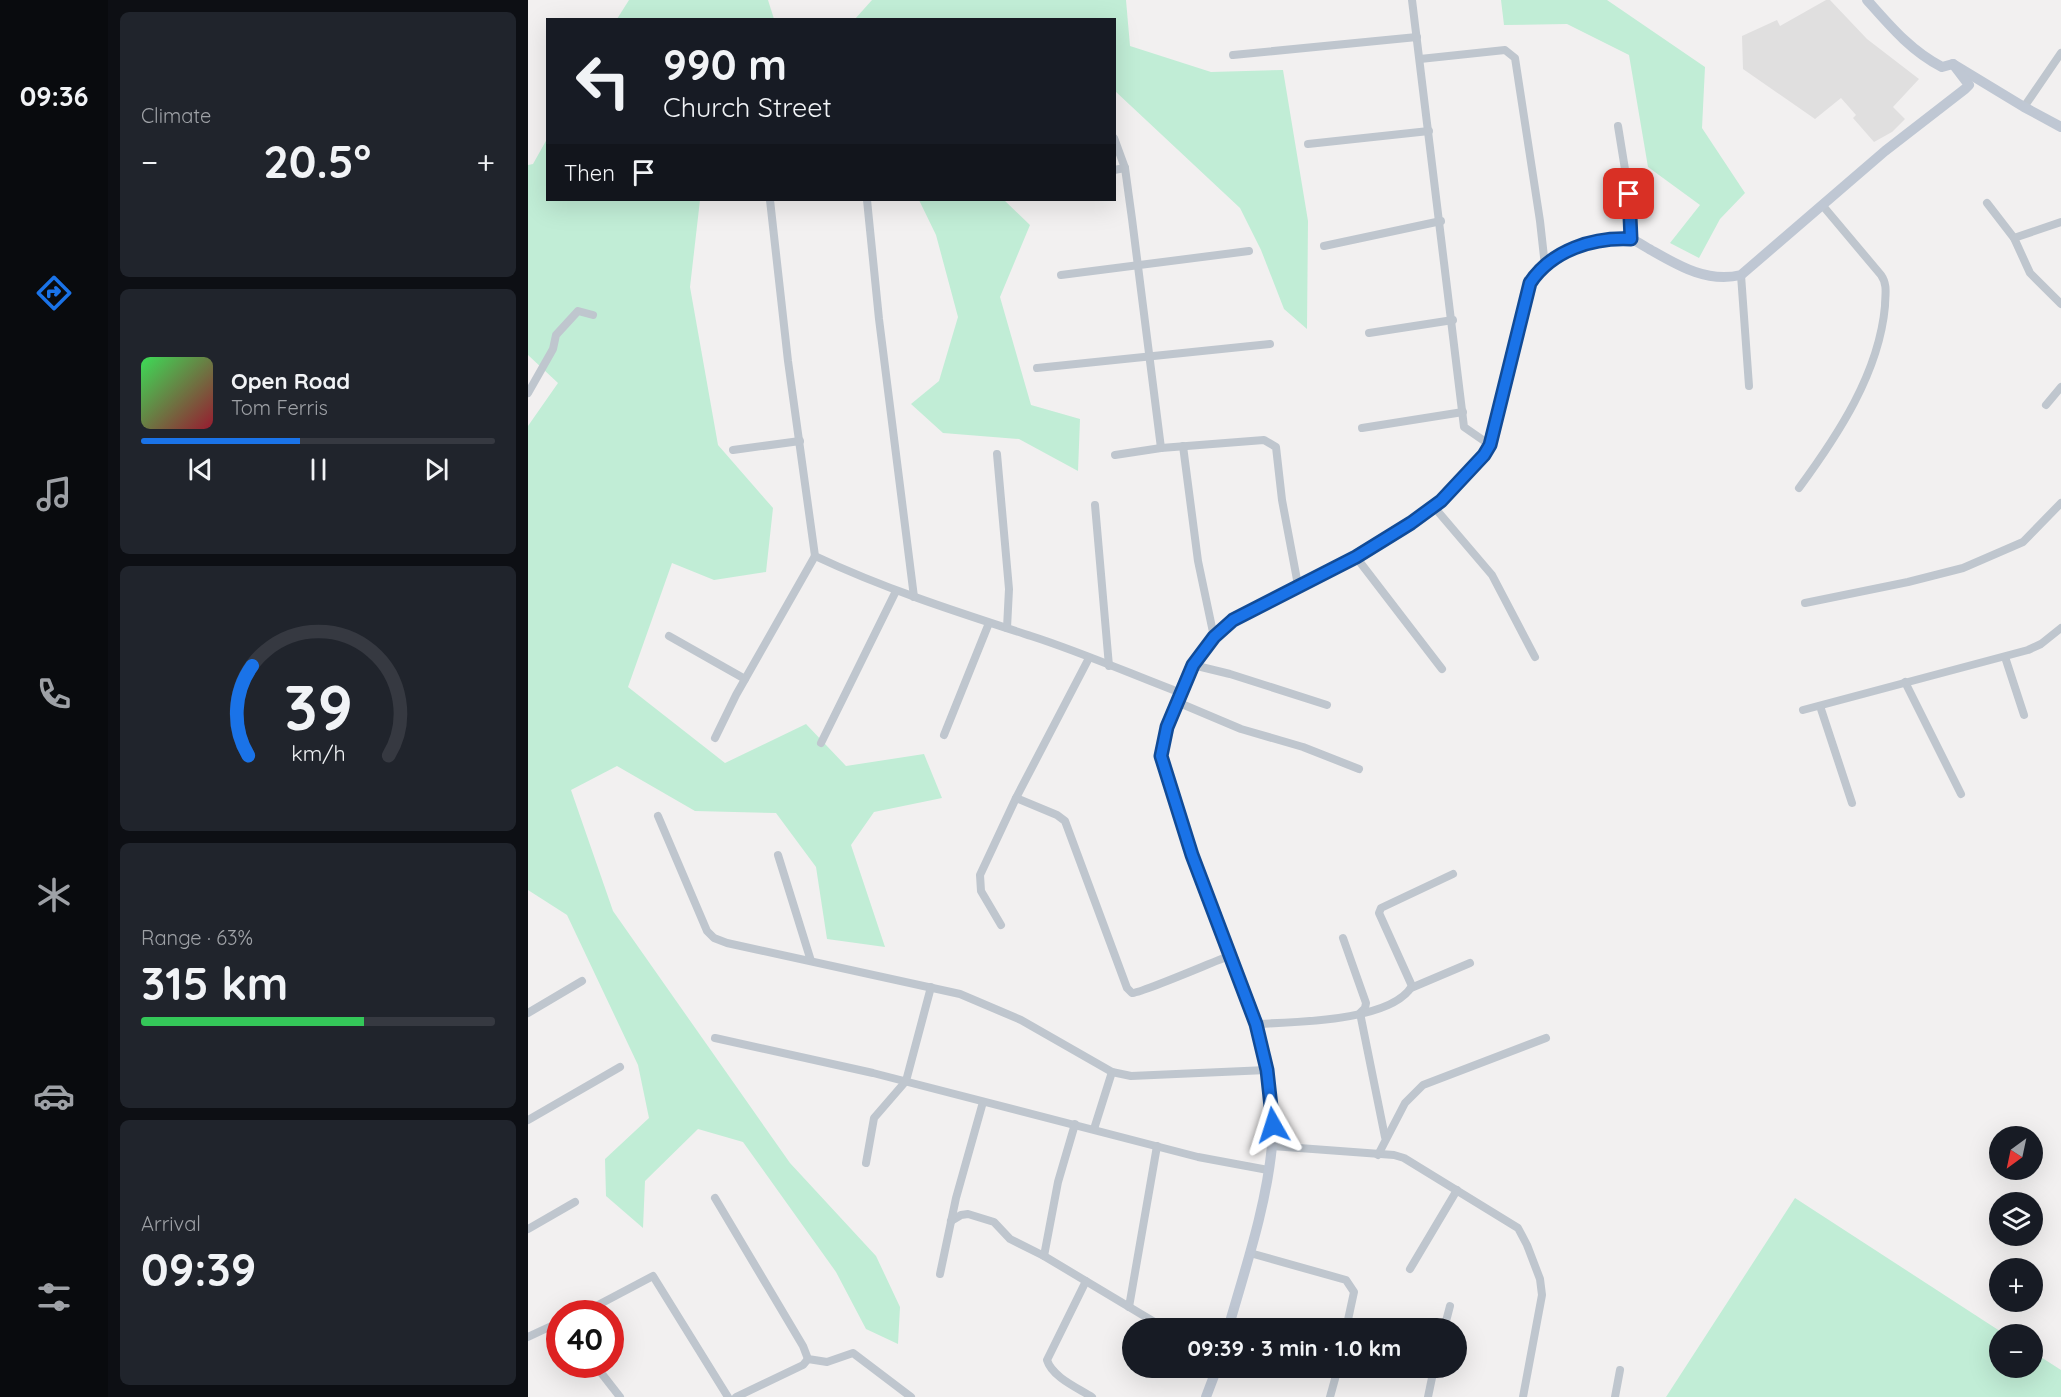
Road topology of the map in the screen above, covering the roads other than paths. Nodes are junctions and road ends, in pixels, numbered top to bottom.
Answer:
1 (1412, 0) edge
2 (1867, 0) edge
3 (1417, 37) junction
4 (2061, 53) edge
5 (1233, 55) dead end
6 (1420, 59) junction
7 (1953, 64) junction
8 (2024, 107) junction
9 (1618, 126) dead end
10 (2061, 126) edge
11 (1429, 131) junction
12 (1116, 143) edge
13 (1308, 144) dead end
14 (1125, 168) junction
15 (1116, 170) edge
16 (770, 201) edge
17 (867, 201) edge
18 (1987, 203) dead end
19 (1823, 206) junction
20 (1441, 221) junction
21 (2061, 222) edge
22 (2014, 238) junction
23 (1631, 239) junction
24 (1324, 246) dead end
25 (1249, 251) dead end
26 (1138, 266) junction
27 (1545, 266) junction
28 (1061, 275) dead end
29 (1741, 275) junction
30 (2061, 304) edge
31 (593, 315) dead end
32 (1453, 320) junction
33 (1369, 333) dead end
34 (1270, 344) dead end
35 (1148, 357) junction
36 (1037, 368) dead end
37 (1749, 386) dead end
38 (2061, 387) edge
39 (528, 393) edge
40 (2046, 405) dead end
41 (1462, 412) junction
42 (1362, 428) dead end
43 (800, 441) junction
44 (1490, 445) junction
45 (1184, 446) junction
46 (1161, 448) junction
47 (733, 450) dead end
48 (997, 454) dead end
49 (1115, 455) dead end
50 (1799, 488) dead end
51 (2061, 504) edge
52 (1095, 505) dead end
53 (1434, 507) junction
54 (815, 556) junction
55 (1356, 557) junction
56 (1298, 585) junction
57 (896, 591) junction
58 (914, 597) junction
59 (1805, 603) dead end
60 (989, 623) junction
61 (1007, 628) junction
62 (2061, 628) edge
63 (669, 636) dead end
64 (1214, 637) junction
65 (1535, 657) dead end
66 (2005, 657) junction
67 (1089, 658) junction
68 (1193, 665) junction
69 (1109, 666) junction
70 (1442, 669) dead end
71 (745, 679) junction
72 (1905, 682) junction
73 (1179, 698) junction
74 (1327, 705) dead end
75 (1820, 706) junction
76 (1803, 710) dead end
77 (2024, 715) dead end
78 (944, 735) dead end
79 (715, 738) dead end
80 (821, 743) dead end
81 (1359, 770) dead end
82 (1961, 794) dead end
83 (1016, 798) junction
84 (1852, 804) dead end
85 (658, 816) dead end
86 (778, 855) dead end
87 (1453, 874) dead end
88 (1001, 925) dead end
89 (1343, 938) dead end
90 (1229, 956) junction
91 (811, 961) junction
92 (1470, 963) dead end
93 (582, 981) dead end
94 (931, 987) junction
95 (1411, 988) junction
96 (528, 1013) edge
97 (1360, 1013) junction
98 (1256, 1024) junction
99 (715, 1038) dead end
100 (1546, 1038) dead end
101 (620, 1067) dead end
102 (1267, 1070) junction
103 (1112, 1072) junction
104 (906, 1081) junction
105 (983, 1102) junction
106 (528, 1120) edge
107 (1075, 1124) junction
108 (1094, 1129) junction
109 (1385, 1137) junction
110 (1157, 1146) junction
111 (1272, 1146) junction
112 (1378, 1155) junction
113 (866, 1163) dead end
114 (1268, 1170) junction
115 (1457, 1190) junction
116 (716, 1198) dead end
117 (575, 1202) dead end
118 (951, 1221) junction
119 (528, 1229) edge
120 (1250, 1253) junction
121 (1044, 1256) junction
122 (1410, 1269) dead end
123 (940, 1274) dead end
124 (1086, 1281) junction
125 (608, 1300) edge
126 (1450, 1305) dead end
127 (1129, 1307) junction
128 (1148, 1318) edge
129 (1231, 1318) edge
130 (1348, 1318) edge
131 (1447, 1318) edge
132 (546, 1329) edge
133 (528, 1337) edge
134 (808, 1359) junction
135 (1620, 1370) dead end
136 (605, 1378) edge
137 (1213, 1378) edge
138 (1335, 1378) edge
139 (1432, 1378) edge
140 (620, 1397) edge
141 (728, 1397) edge
142 (736, 1397) edge
143 (911, 1397) edge
144 (1092, 1397) edge
145 (1206, 1397) edge
146 (1330, 1397) edge
147 (1428, 1397) edge
148 (1523, 1397) edge
149 (1615, 1397) edge

1 - 3 street
2 - 7 street
3 - 5 street
3 - 6 street
4 - 8 street
6 - 11 street
6 - 27 street
7 - 8 street
7 - 19 street
8 - 10 street
9 - 23 street
11 - 13 street
11 - 20 street
12 - 14 street
14 - 15 street
14 - 26 street
16 - 43 street
17 - 58 street
18 - 22 street
19 - 29 street
19 - 50 street
20 - 24 street
20 - 32 street
21 - 22 street
22 - 30 street
23 - 27 street
23 - 29 street
25 - 26 street
26 - 28 street
26 - 35 street
27 - 44 street
29 - 37 street
31 - 39 street
32 - 33 street
32 - 41 street
34 - 35 street
35 - 36 street
35 - 46 street
38 - 40 street
41 - 42 street
41 - 44 street
43 - 47 street
43 - 54 street
44 - 53 street
45 - 46 street
45 - 56 street
45 - 64 street
46 - 49 street
48 - 61 street
51 - 59 street
52 - 69 street
53 - 55 street
53 - 65 street
54 - 57 street
54 - 71 street
55 - 56 street
55 - 70 street
56 - 64 street
57 - 58 street
57 - 80 street
58 - 60 street
60 - 61 street
60 - 78 street
61 - 67 street
62 - 66 street
63 - 71 street
64 - 68 street
66 - 72 street
66 - 77 street
67 - 69 street
67 - 83 street
68 - 73 street
68 - 74 street
69 - 73 street
71 - 79 street
72 - 75 street
72 - 82 street
73 - 81 street
73 - 90 street
75 - 76 street
75 - 84 street
83 - 88 street
83 - 90 street
85 - 91 street
86 - 91 street
87 - 95 street
89 - 97 street
90 - 98 street
91 - 94 street
92 - 95 street
93 - 96 street
94 - 103 street
94 - 104 street
95 - 97 street
97 - 98 street
97 - 109 street
98 - 102 street
99 - 104 street
100 - 109 street
101 - 106 street
102 - 103 street
102 - 111 street
103 - 108 street
104 - 105 street
104 - 113 street
105 - 107 street
105 - 118 street
107 - 108 street
107 - 121 street
108 - 110 street
109 - 112 street
110 - 114 street
110 - 127 street
111 - 112 street
111 - 114 street
112 - 115 street
114 - 120 street
115 - 122 street
115 - 148 street
116 - 134 street
117 - 119 street
118 - 121 street
118 - 123 street
120 - 129 street
120 - 130 street
121 - 124 street
124 - 127 street
124 - 144 street
125 - 141 street
126 - 131 street
127 - 128 street
132 - 133 street
134 - 142 street
134 - 143 street
135 - 149 street
136 - 140 street
137 - 145 street
138 - 146 street
139 - 147 street

